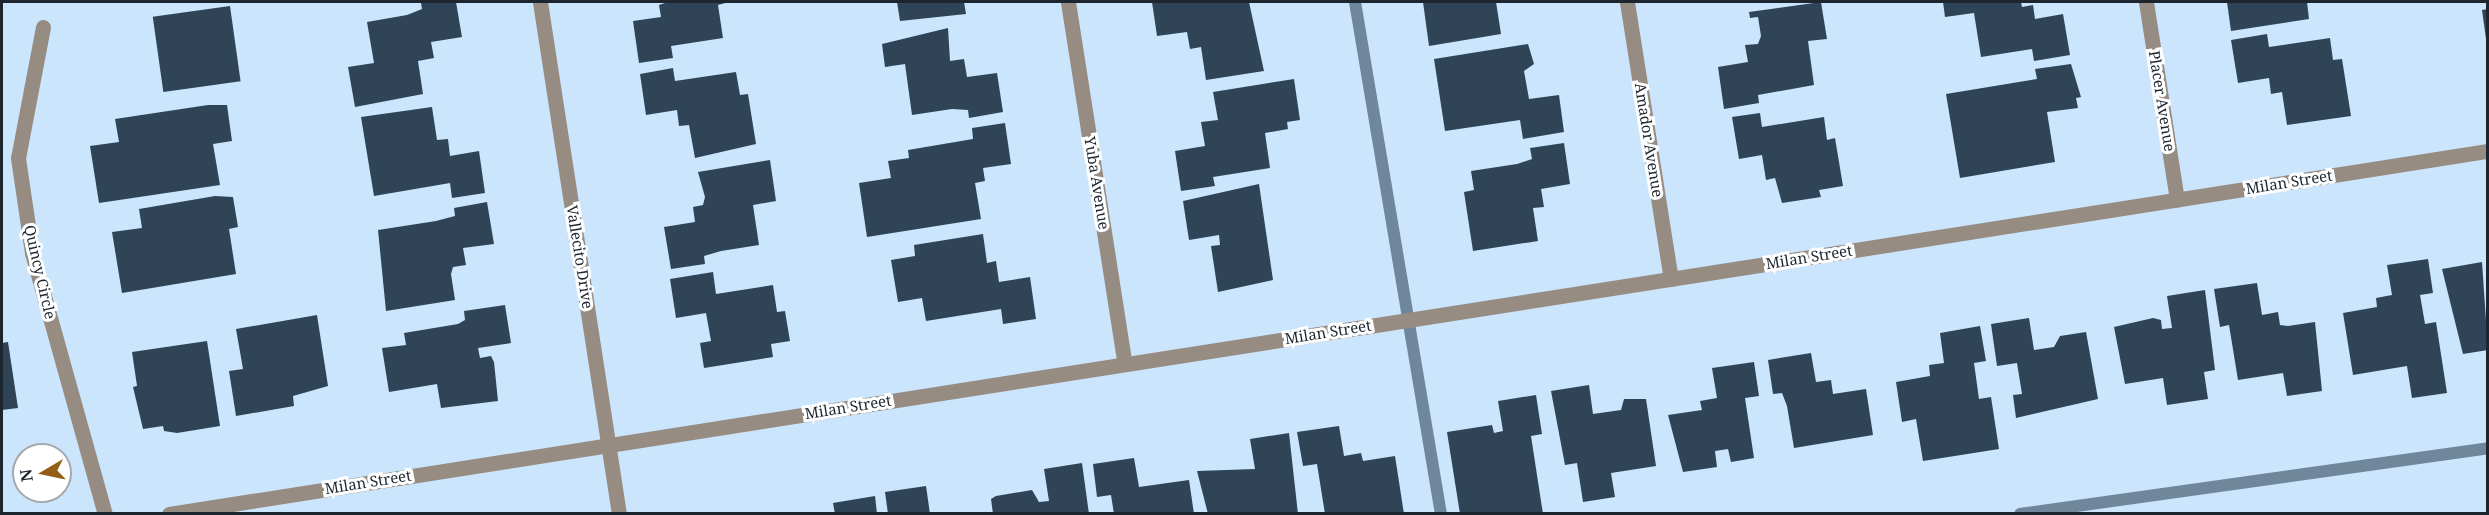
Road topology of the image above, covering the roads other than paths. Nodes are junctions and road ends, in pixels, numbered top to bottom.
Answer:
1 (540, 2) edge
2 (1068, 2) edge
3 (1627, 2) edge
4 (2146, 2) edge
5 (43, 27) dead end
6 (2487, 151) edge
7 (2178, 200) junction
8 (1671, 279) junction
9 (1125, 364) junction
10 (609, 444) junction
11 (105, 513) edge
12 (169, 513) edge
13 (620, 513) edge

1 - 10 street, Vallecito Drive
2 - 9 street, Yuba Avenue
3 - 8 street, Amador Avenue
4 - 7 street, Placer Avenue
5 - 11 street, Quincy Circle
6 - 7 street, Milan Street
7 - 8 street, Milan Street
8 - 9 street, Milan Street
9 - 10 street, Milan Street
10 - 12 street, Milan Street
10 - 13 street, Vallecito Drive

